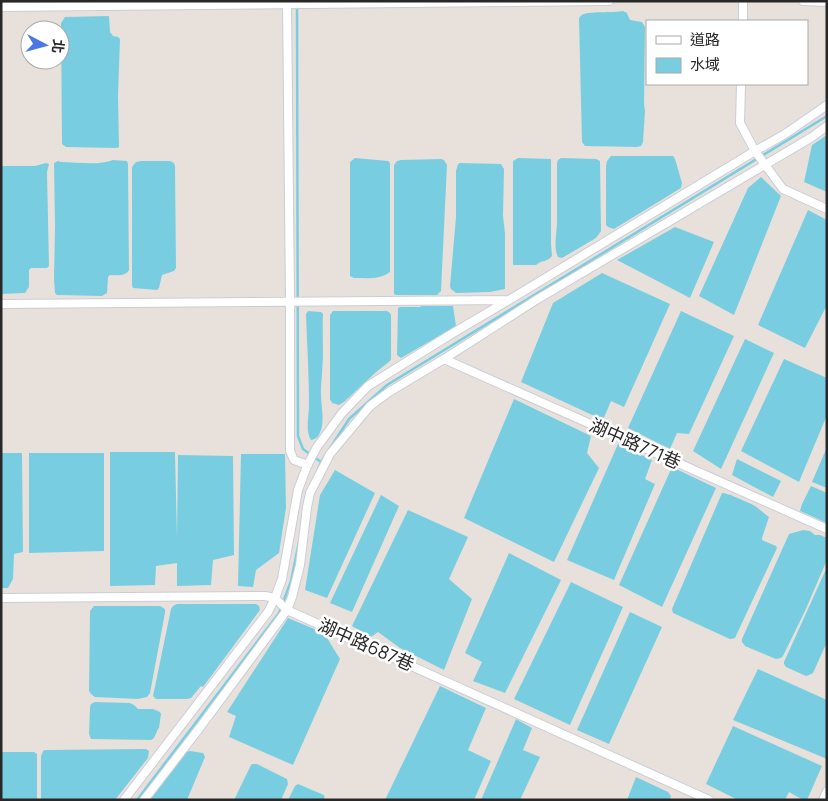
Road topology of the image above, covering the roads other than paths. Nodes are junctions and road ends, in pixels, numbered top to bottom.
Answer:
1 (609, 1) edge
2 (743, 1) edge
3 (803, 1) edge
4 (287, 2) edge
5 (827, 2) edge
6 (1, 7) edge
7 (743, 20) edge
8 (741, 85) edge
9 (827, 105) edge
10 (827, 126) edge
11 (755, 151) junction
12 (765, 165) junction
13 (827, 209) edge
14 (510, 300) junction
15 (290, 301) junction
16 (1, 304) edge
17 (444, 359) junction
18 (308, 465) junction
19 (827, 529) edge
20 (1, 598) edge
21 (275, 598) junction
22 (287, 610) junction
23 (827, 791) edge
24 (124, 800) edge
25 (144, 800) edge
26 (709, 800) edge
27 (823, 800) edge

1 - 4 street
2 - 7 street
3 - 5 street
4 - 6 street
4 - 15 street
8 - 11 street
9 - 11 street
10 - 12 street
11 - 12 street
11 - 14 street
12 - 13 street
12 - 17 street
14 - 15 street
14 - 18 street
15 - 16 street
15 - 18 street
17 - 19 street, 湖中路771巷
17 - 22 street
18 - 21 street
20 - 21 street
21 - 22 street, 湖中路687巷
21 - 24 street
22 - 25 street
22 - 26 street, 湖中路687巷
23 - 27 street

